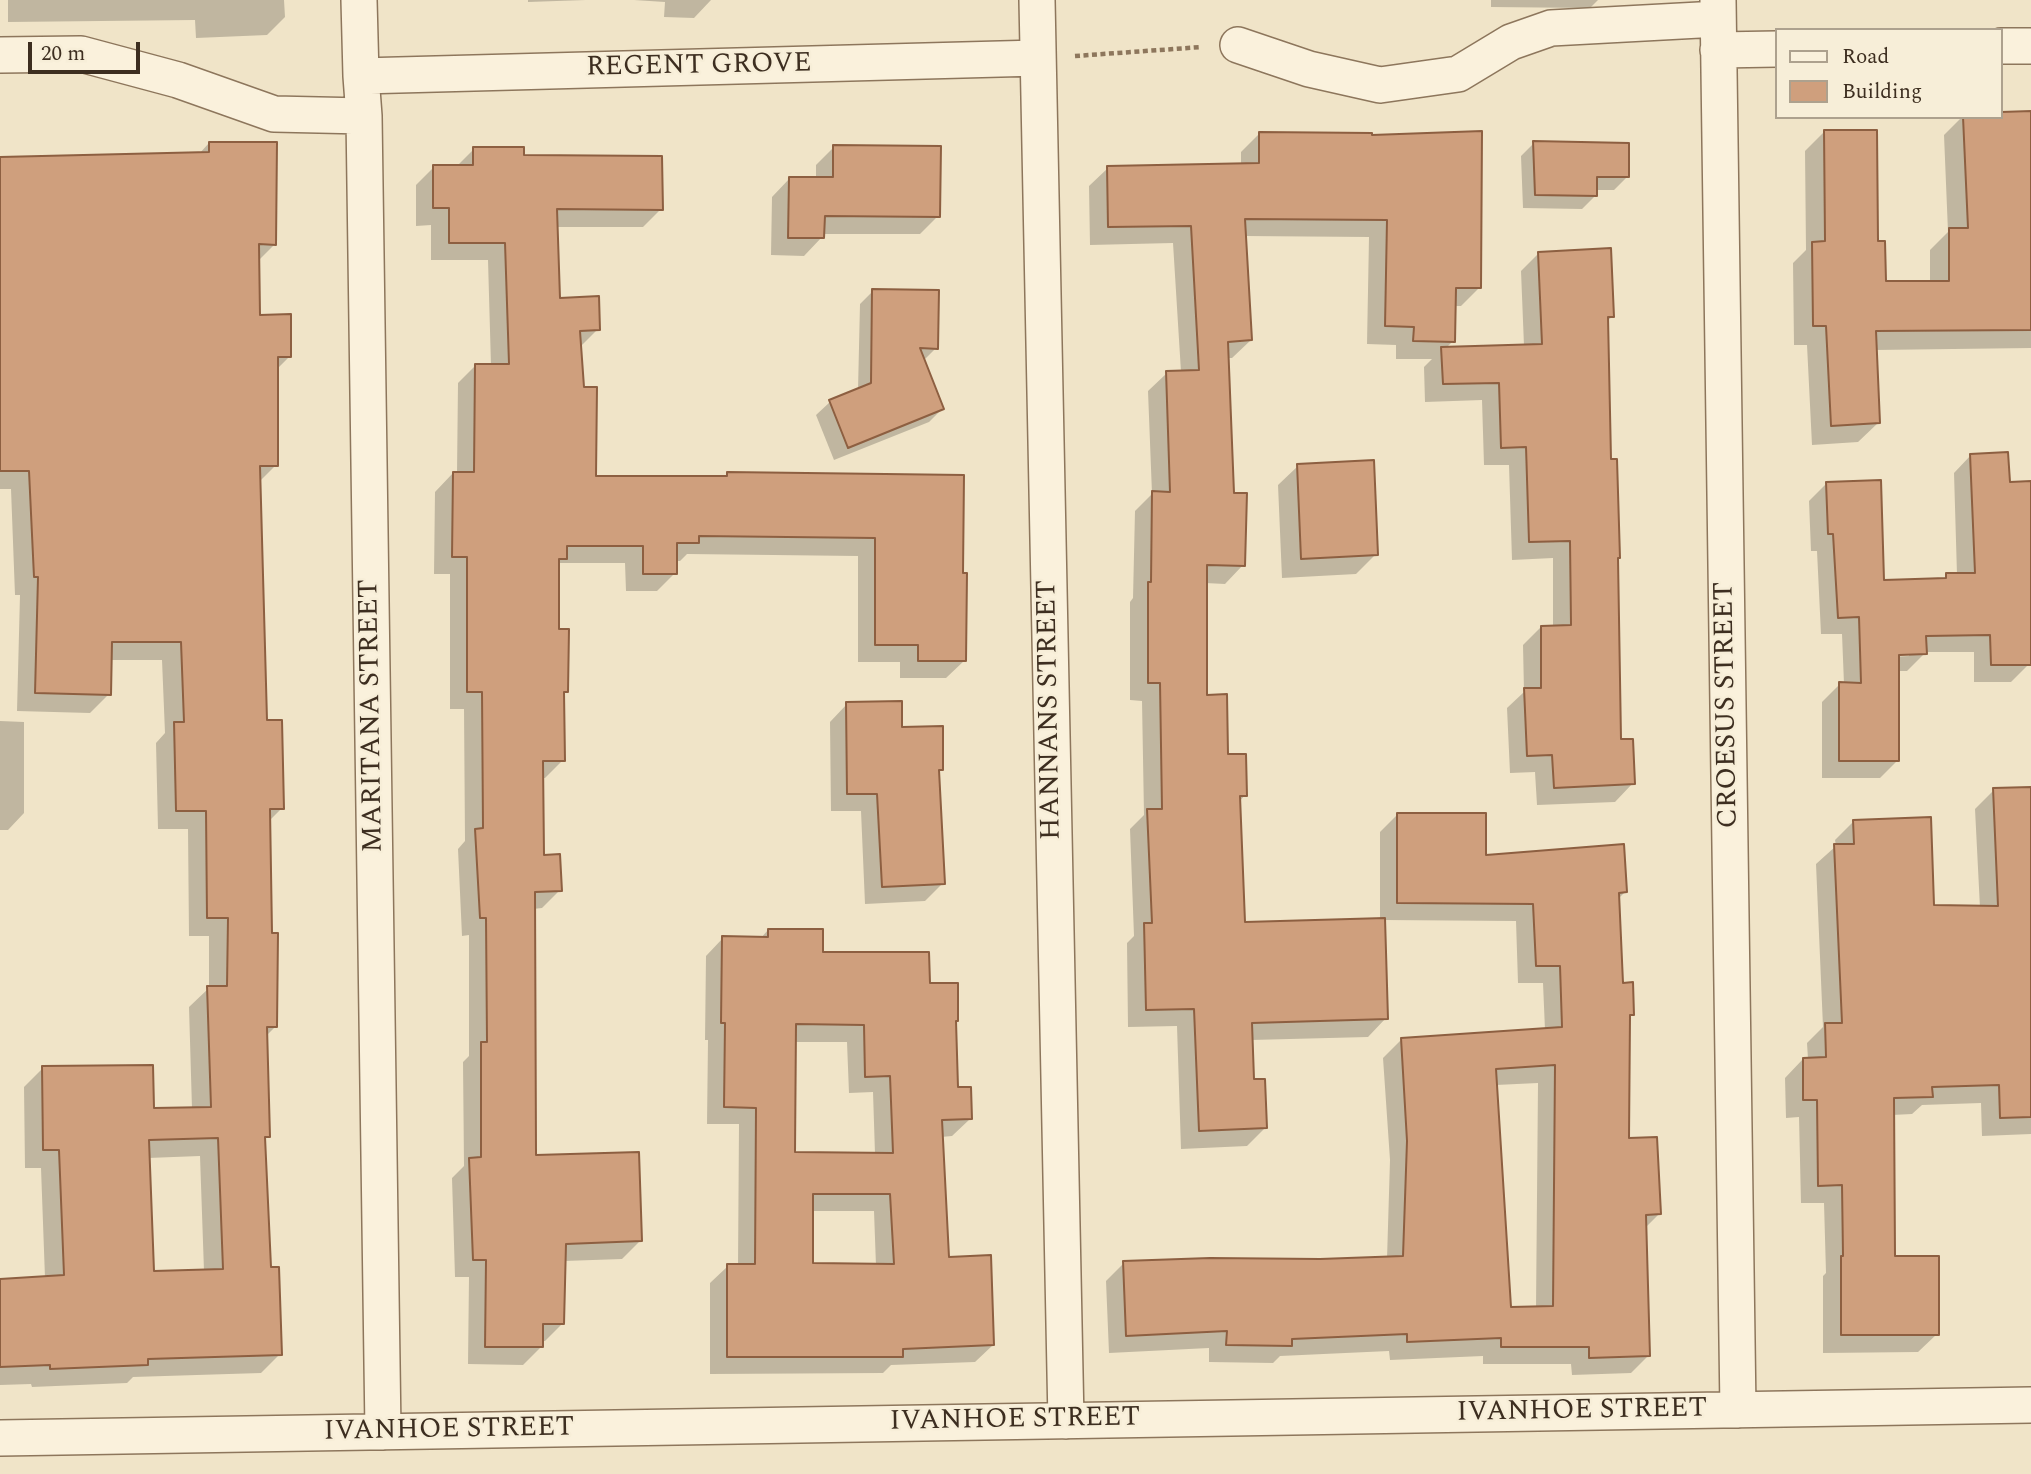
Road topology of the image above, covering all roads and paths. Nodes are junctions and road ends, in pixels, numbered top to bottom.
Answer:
1 (359, 0) edge
2 (1037, 0) edge
3 (1718, 23) edge
4 (1238, 45) joint
5 (2003, 46) edge
6 (2031, 46) edge
7 (1776, 49) edge
8 (0, 55) edge
9 (1038, 58) junction
10 (360, 76) junction
11 (364, 116) junction
12 (2031, 1405) edge
13 (1738, 1410) junction
14 (1066, 1420) junction
15 (383, 1432) junction
16 (0, 1438) edge

1 - 10 street, MARITANA STREET
2 - 9 street, HANNANS STREET
3 - 4 street
3 - 7 street
3 - 13 street, CROESUS STREET
4 - 9 path
5 - 6 street
8 - 11 street
9 - 10 street, REGENT GROVE
9 - 14 street, HANNANS STREET
10 - 11 street, MARITANA STREET
11 - 15 street, MARITANA STREET
12 - 13 street, IVANHOE STREET
13 - 14 street, IVANHOE STREET
14 - 15 street, IVANHOE STREET
15 - 16 street, IVANHOE STREET

